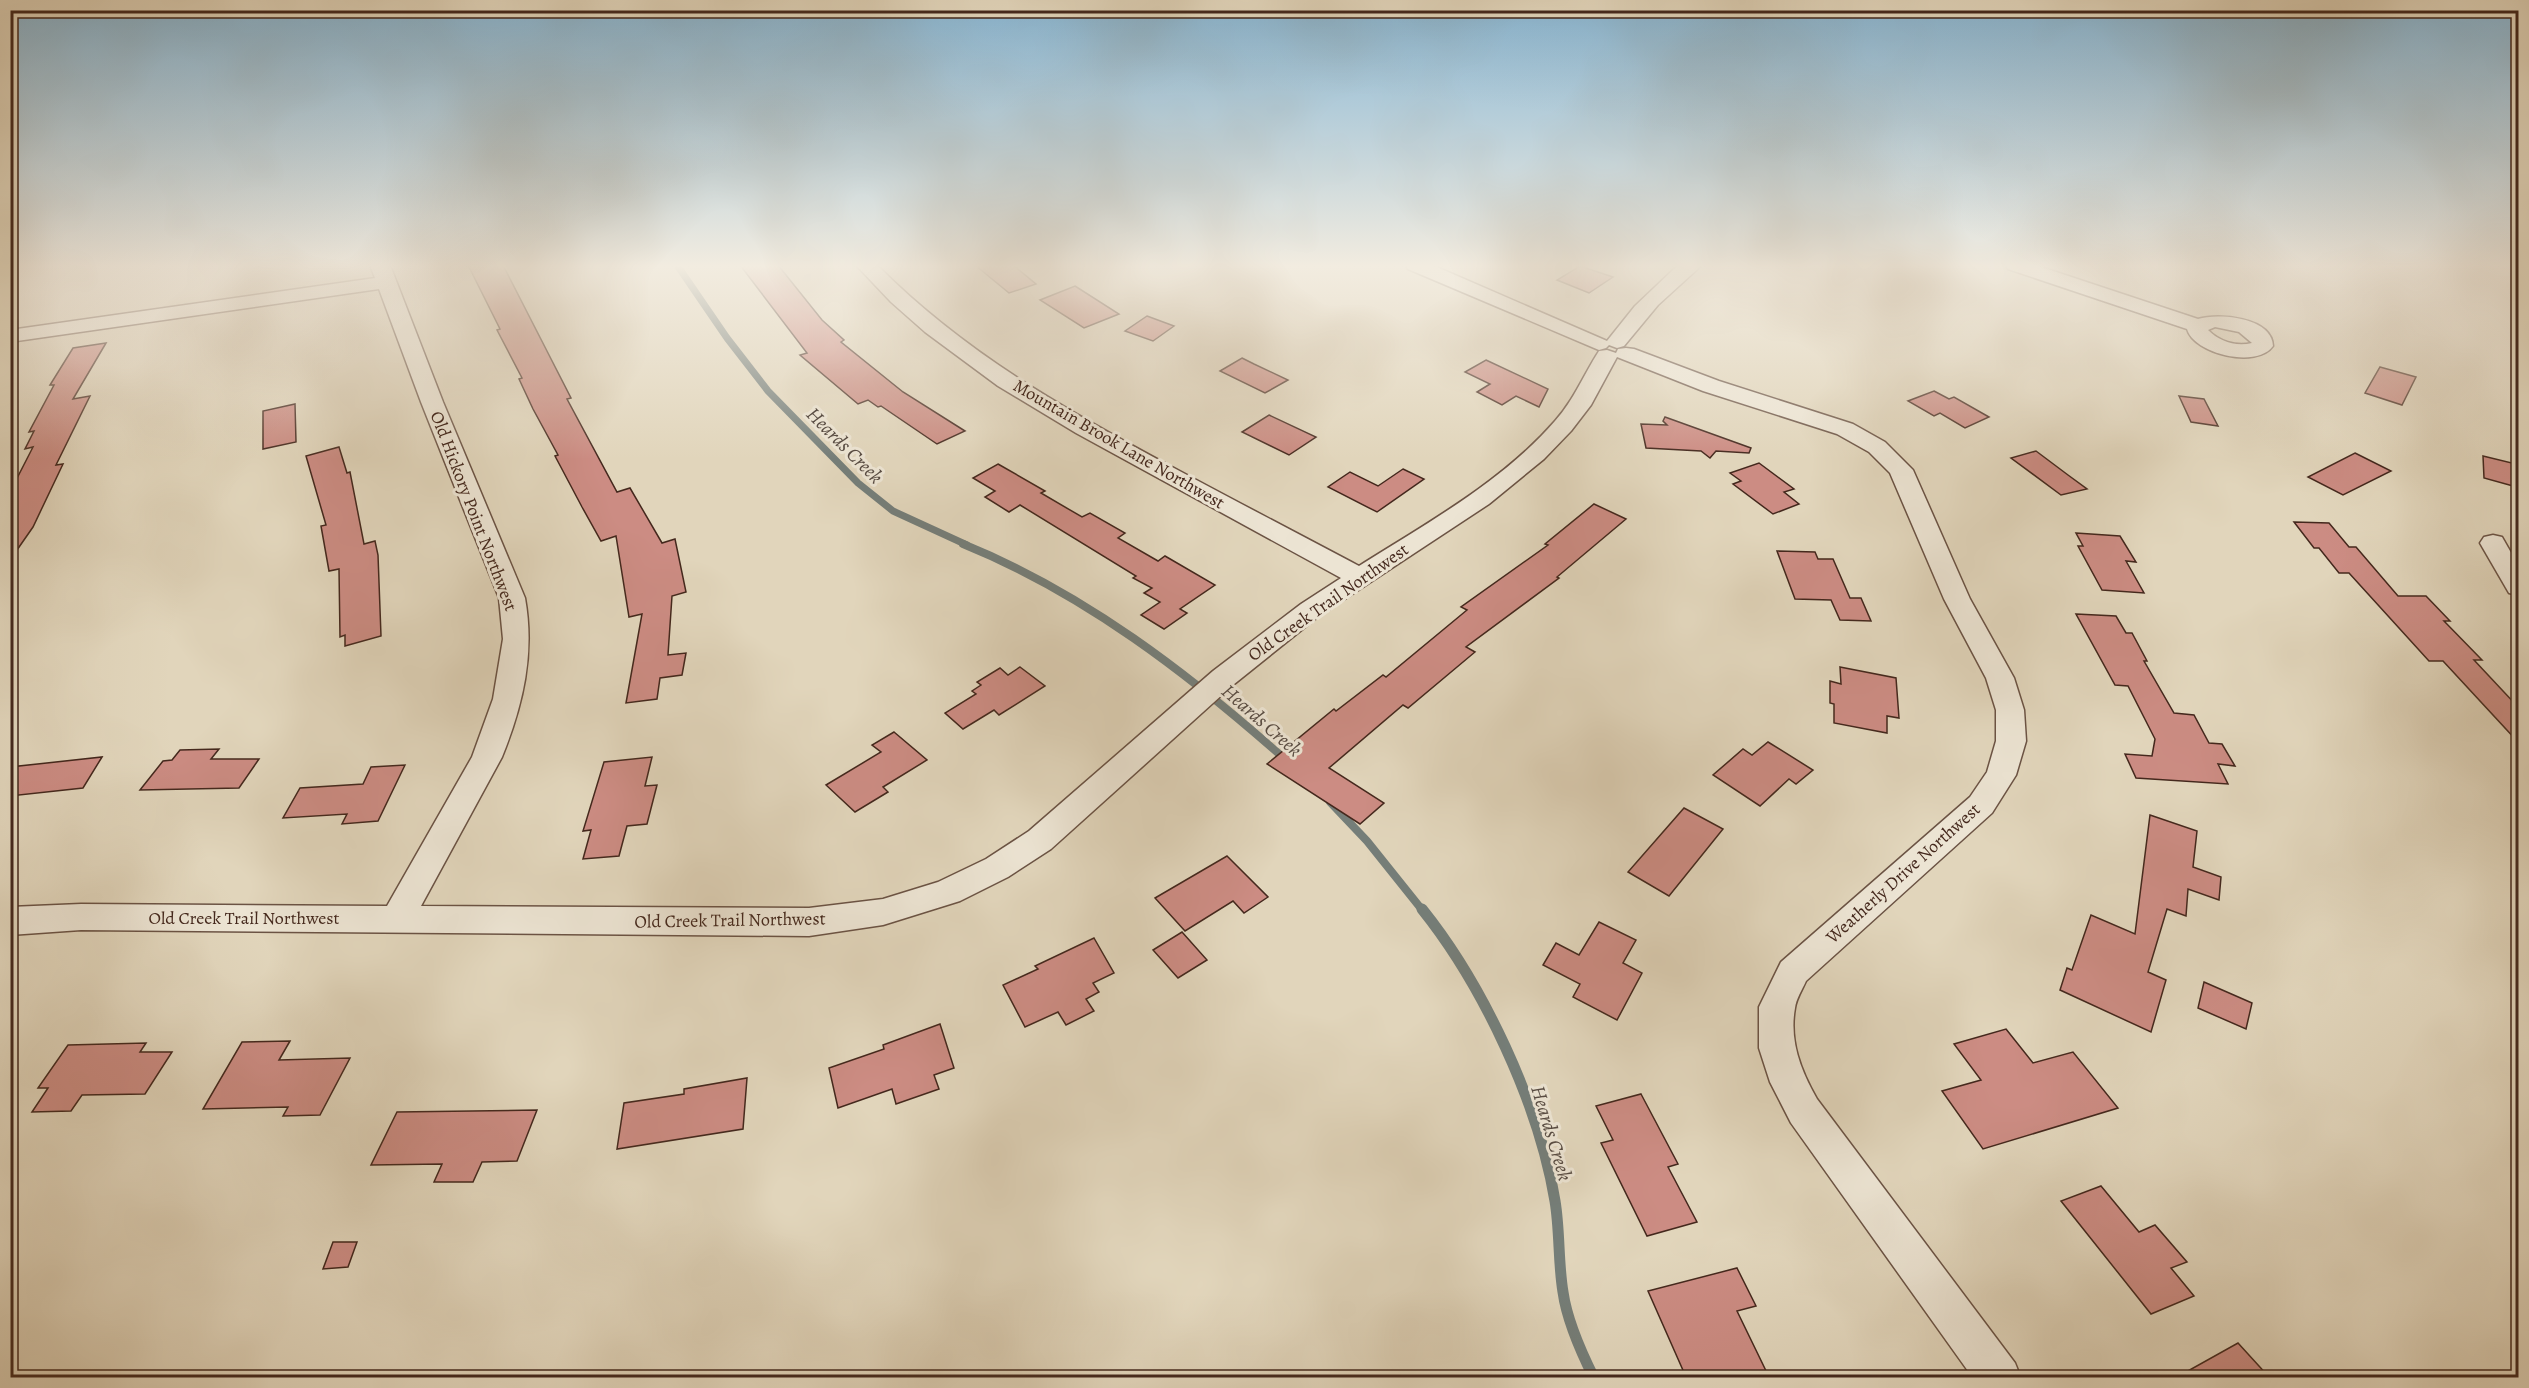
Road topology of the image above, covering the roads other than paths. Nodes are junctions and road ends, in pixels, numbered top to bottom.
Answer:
1 (47, 330) edge
2 (405, 330) edge
3 (936, 330) edge
4 (1567, 330) edge
5 (1625, 330) edge
6 (10, 336) edge
7 (1612, 349) junction
8 (2493, 543) dead end
9 (1360, 577) junction
10 (2518, 587) edge
11 (397, 919) junction
12 (10, 921) edge
13 (2000, 1377) edge

1 - 6 street
2 - 11 street, Old Hickory Point Northwest
3 - 9 street, Mountain Brook Lane Northwest
4 - 7 street, Weatherly Drive Northwest
5 - 7 street, Old Creek Trail Northwest
7 - 9 street, Old Creek Trail Northwest
7 - 13 street, Weatherly Drive Northwest
8 - 10 street
9 - 11 street, Old Creek Trail Northwest
11 - 12 street, Old Creek Trail Northwest

